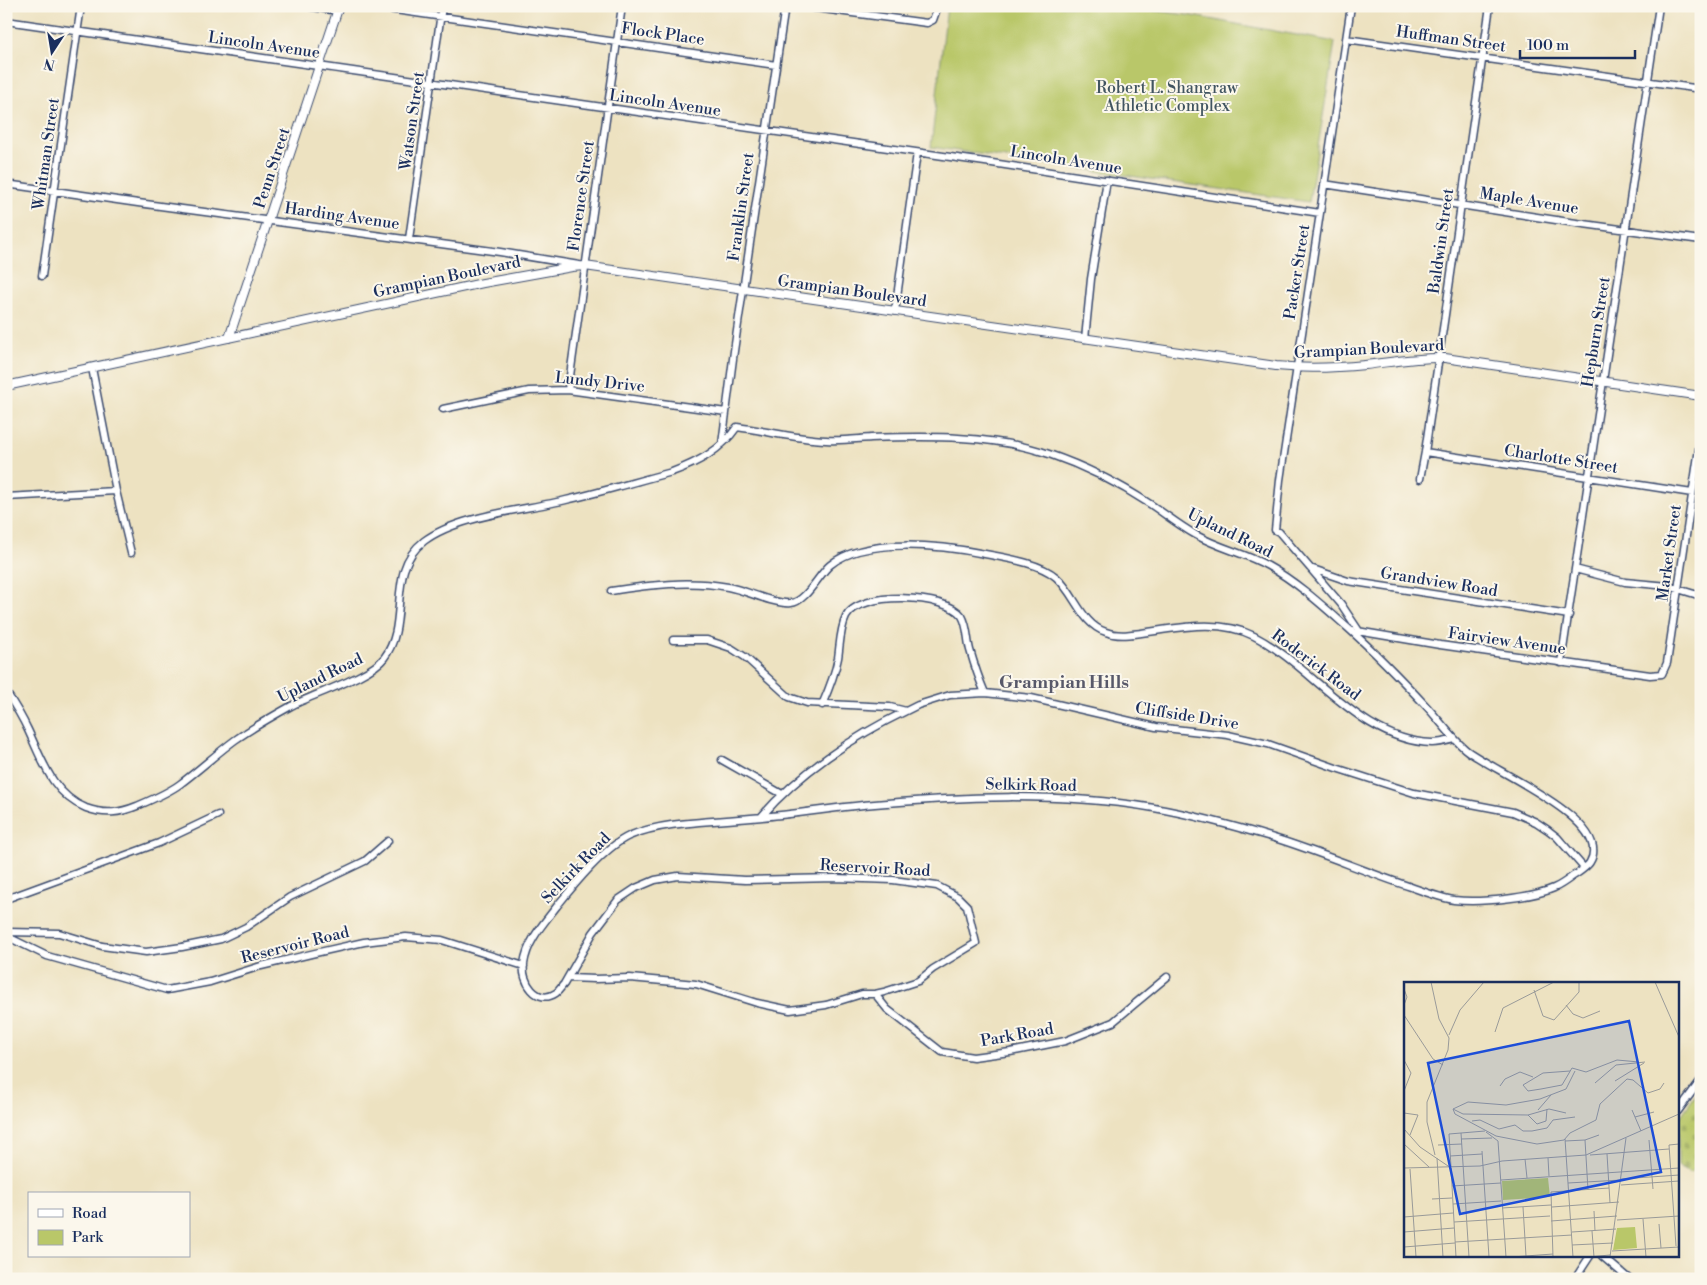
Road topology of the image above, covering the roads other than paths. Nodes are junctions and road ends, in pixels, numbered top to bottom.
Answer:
1 (81, 6) edge
2 (306, 6) edge
3 (367, 6) edge
4 (442, 6) edge
5 (622, 6) edge
6 (784, 6) edge
7 (800, 6) edge
8 (938, 6) edge
9 (1351, 6) edge
10 (1490, 6) edge
11 (1659, 6) edge
12 (338, 9) edge
13 (441, 17) junction
14 (6, 22) edge
15 (77, 32) junction
16 (1346, 39) junction
17 (617, 42) junction
18 (1483, 58) junction
19 (776, 65) junction
20 (319, 67) junction
21 (1648, 81) junction
22 (431, 83) junction
23 (1701, 89) edge
24 (608, 108) junction
25 (766, 131) junction
26 (918, 153) junction
27 (1107, 180) junction
28 (6, 184) edge
29 (1324, 184) junction
30 (54, 190) junction
31 (1460, 204) junction
32 (1320, 213) junction
33 (269, 220) junction
34 (1626, 229) junction
35 (409, 239) junction
36 (1701, 240) edge
37 (585, 266) junction
38 (42, 276) dead end
39 (743, 289) junction
40 (895, 311) junction
41 (229, 338) junction
42 (1085, 339) junction
43 (1439, 358) junction
44 (92, 368) junction
45 (1298, 368) junction
46 (1603, 381) junction
47 (6, 386) edge
48 (568, 390) junction
49 (1701, 396) edge
50 (443, 409) dead end
51 (726, 412) junction
52 (1701, 435) edge
53 (722, 445) junction
54 (1425, 452) junction
55 (1589, 477) junction
56 (1420, 479) dead end
57 (116, 491) junction
58 (1692, 493) junction
59 (6, 497) edge
60 (131, 553) dead end
61 (1308, 567) junction
62 (1575, 569) junction
63 (1677, 589) junction
64 (611, 591) dead end
65 (1701, 596) edge
66 (1569, 615) junction
67 (1348, 629) junction
68 (1359, 631) junction
69 (672, 640) dead end
70 (1561, 663) junction
71 (1662, 674) joint
72 (6, 692) edge
73 (985, 692) junction
74 (822, 705) junction
75 (906, 711) junction
76 (1455, 739) junction
77 (722, 760) dead end
78 (782, 794) junction
79 (218, 815) dead end
80 (761, 818) junction
81 (388, 841) dead end
82 (1584, 868) junction
83 (6, 899) edge
84 (6, 932) edge
85 (6, 936) edge
86 (524, 966) junction
87 (1167, 977) dead end
88 (568, 978) junction
89 (874, 994) junction
90 (1701, 1080) edge
91 (1680, 1108) edge
92 (1589, 1258) edge
93 (1604, 1258) edge
94 (1575, 1279) edge
95 (1629, 1279) edge

1 - 15 street, Whitman Street
2 - 12 street
3 - 13 street, Flock Place
4 - 13 street, Watson Street
5 - 17 street, Florence Street
6 - 19 street, Franklin Street
7 - 8 street
9 - 16 street, Packer Street
10 - 18 street, Baldwin Street
11 - 21 street, Hepburn Street
12 - 20 street, Penn Street
13 - 17 street, Flock Place
13 - 22 street, Watson Street
14 - 15 street, Lincoln Avenue
15 - 20 street, Lincoln Avenue
15 - 30 street, Whitman Street
16 - 18 street, Huffman Street
16 - 29 street, Packer Street
17 - 19 street, Flock Place
17 - 24 street, Florence Street
18 - 21 street, Huffman Street
18 - 31 street, Baldwin Street
19 - 25 street, Franklin Street
20 - 22 street, Lincoln Avenue
20 - 33 street, Penn Street
21 - 23 street, Huffman Street
21 - 34 street, Hepburn Street
22 - 24 street, Lincoln Avenue
22 - 35 street, Watson Street
24 - 25 street, Lincoln Avenue
24 - 37 street, Florence Street
25 - 26 street, Lincoln Avenue
25 - 39 street, Franklin Street
26 - 27 street, Lincoln Avenue
26 - 40 street
27 - 32 street, Lincoln Avenue
27 - 42 street
28 - 30 street, Harding Avenue
29 - 31 street, Maple Avenue
29 - 32 street, Packer Street
30 - 33 street, Harding Avenue
30 - 38 street, Whitman Street
31 - 34 street, Maple Avenue
31 - 43 street, Baldwin Street
32 - 45 street, Packer Street
33 - 35 street, Harding Avenue
33 - 41 street, Penn Street
34 - 36 street, Maple Avenue
34 - 46 street, Hepburn Street
35 - 37 street, Harding Avenue
37 - 39 street, Grampian Boulevard
37 - 41 street, Grampian Boulevard
37 - 48 street, Florence Street
39 - 40 street, Grampian Boulevard
39 - 51 street, Franklin Street
40 - 42 street, Grampian Boulevard
41 - 44 street, Grampian Boulevard
42 - 45 street, Grampian Boulevard
43 - 45 street, Grampian Boulevard
43 - 46 street, Grampian Boulevard
43 - 54 street, Baldwin Street
44 - 47 street, Grampian Boulevard
44 - 57 street
45 - 61 street, Packer Street
46 - 49 street, Grampian Boulevard
46 - 55 street, Hepburn Street
48 - 50 street, Lundy Drive
48 - 51 street, Lundy Drive
51 - 53 street
52 - 58 street, Market Street
53 - 67 street, Upland Road
53 - 72 street, Upland Road
54 - 55 street, Charlotte Street
54 - 56 street, Baldwin Street
55 - 58 street, Charlotte Street
55 - 62 street, Hepburn Street
57 - 59 street
57 - 60 street
58 - 63 street, Market Street
61 - 66 street, Grandview Road
61 - 68 street, Packer Street
62 - 63 street
62 - 66 street, Hepburn Street
63 - 65 street
63 - 71 street, Market Street
64 - 76 street, Roderick Road
66 - 70 street, Hepburn Street
67 - 68 street, Fairview Avenue
67 - 76 street, Upland Road
68 - 70 street, Fairview Avenue
69 - 74 street
70 - 71 street, Fairview Avenue
73 - 74 street
73 - 75 street, Cliffside Drive
73 - 82 street, Cliffside Drive
74 - 75 street
75 - 78 street, Cliffside Drive
76 - 82 street, Upland Road
77 - 78 street
78 - 80 street, Cliffside Drive
79 - 83 street
80 - 82 street, Selkirk Road
80 - 86 street, Selkirk Road
81 - 84 street
85 - 86 street, Reservoir Road
86 - 88 street, Reservoir Road
87 - 89 street, Park Road
88 - 89 street, Reservoir Road
88 - 89 street, Reservoir Road
90 - 91 street
92 - 94 street
93 - 95 street

